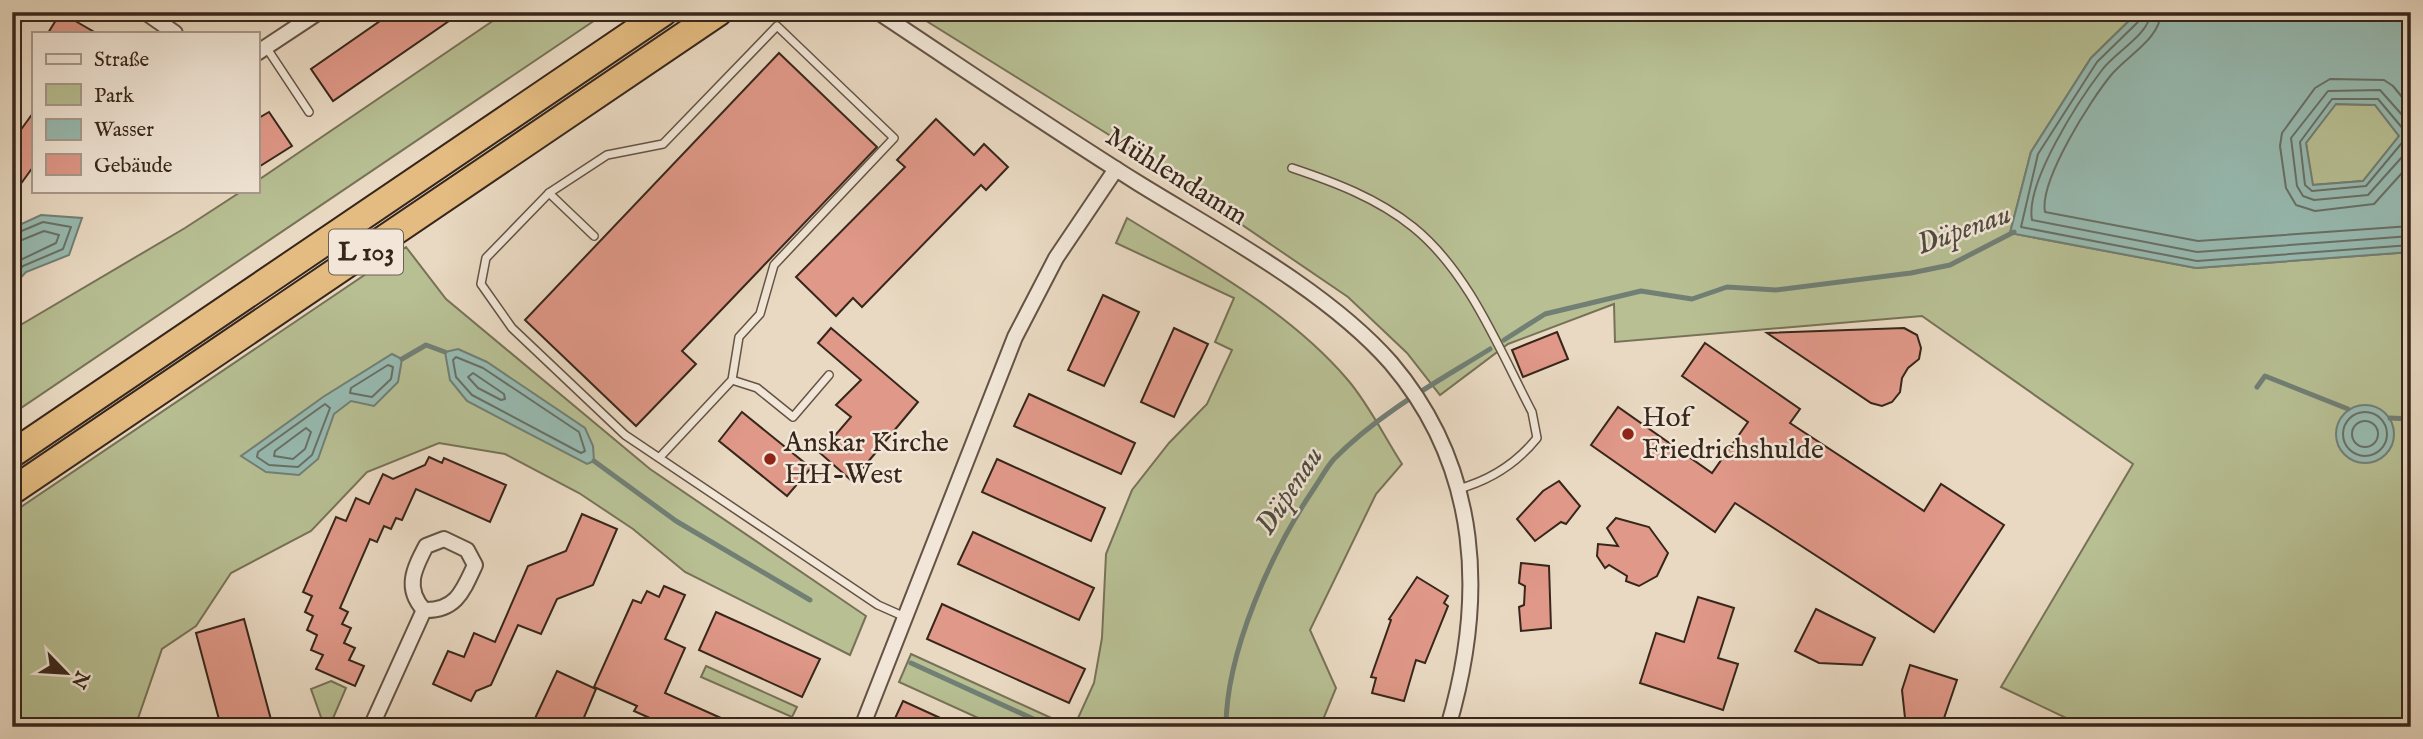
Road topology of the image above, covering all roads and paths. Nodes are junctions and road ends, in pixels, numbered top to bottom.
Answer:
1 (18, 12) edge
2 (145, 12) edge
3 (319, 12) edge
4 (664, 12) edge
5 (719, 12) edge
6 (878, 12) edge
7 (12, 22) edge
8 (174, 32) edge
9 (262, 50) edge
10 (309, 112) dead end
11 (1292, 168) dead end
12 (1116, 169) junction
13 (549, 193) junction
14 (594, 236) dead end
15 (829, 375) dead end
16 (732, 380) junction
17 (12, 454) edge
18 (660, 457) junction
19 (1458, 489) junction
20 (12, 491) edge
21 (424, 610) junction
22 (905, 618) junction
23 (371, 727) edge
24 (862, 727) edge
25 (1448, 727) edge

1 - 7 street
2 - 8 street
3 - 9 street
4 - 17 highway, L 103
5 - 20 highway, L 103
6 - 12 street, Mühlendamm
9 - 10 lane
11 - 19 lane
12 - 19 street, Mühlendamm
12 - 22 street
13 - 14 lane
13 - 16 lane
13 - 18 lane
15 - 16 lane
16 - 18 lane
18 - 22 lane
19 - 25 street, Mühlendamm
21 - 21 street
21 - 23 street
22 - 24 street

